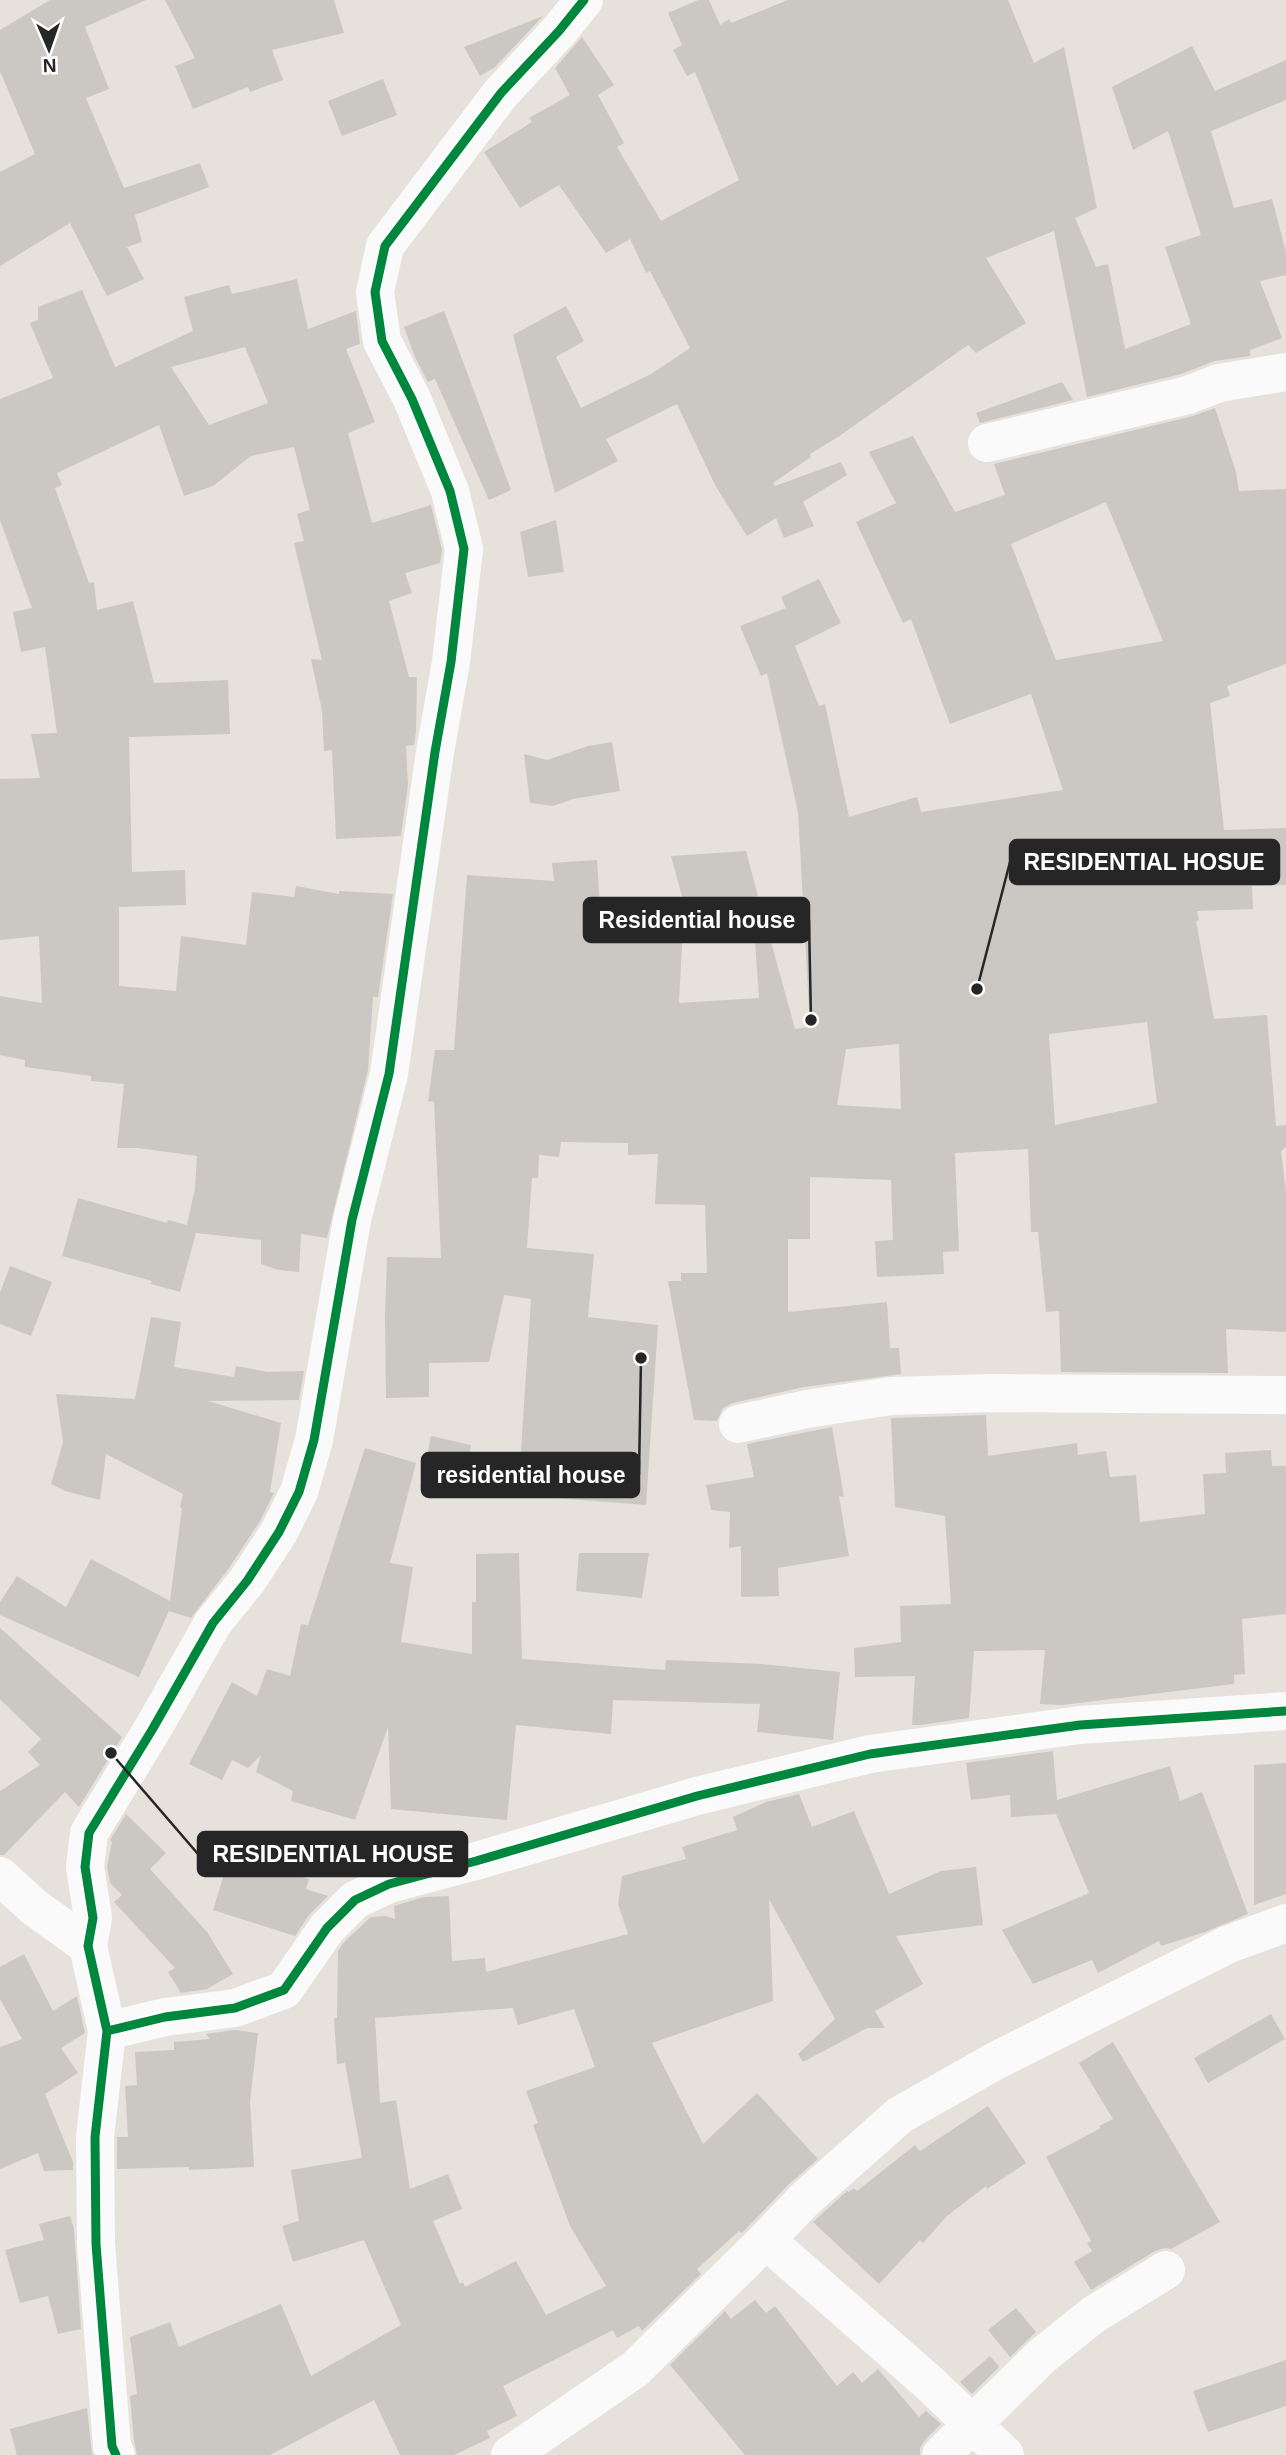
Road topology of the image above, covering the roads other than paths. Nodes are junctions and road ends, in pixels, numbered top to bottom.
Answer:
1 (584, 0) edge
2 (1286, 372) edge
3 (987, 443) dead end
4 (1286, 1395) edge
5 (738, 1424) dead end
6 (1286, 1711) edge
7 (0, 1877) edge
8 (1286, 1923) edge
9 (88, 1946) junction
10 (107, 2031) junction
11 (766, 2240) junction
12 (1166, 2270) dead end
13 (973, 2425) junction
14 (116, 2455) edge
15 (510, 2455) edge
16 (941, 2455) edge
17 (1005, 2455) edge

1 - 9 street
2 - 3 street
4 - 5 street
6 - 10 street
7 - 9 street
8 - 11 street
9 - 10 street
10 - 14 street
11 - 13 street
11 - 15 street
12 - 13 street
13 - 16 street
13 - 17 street

